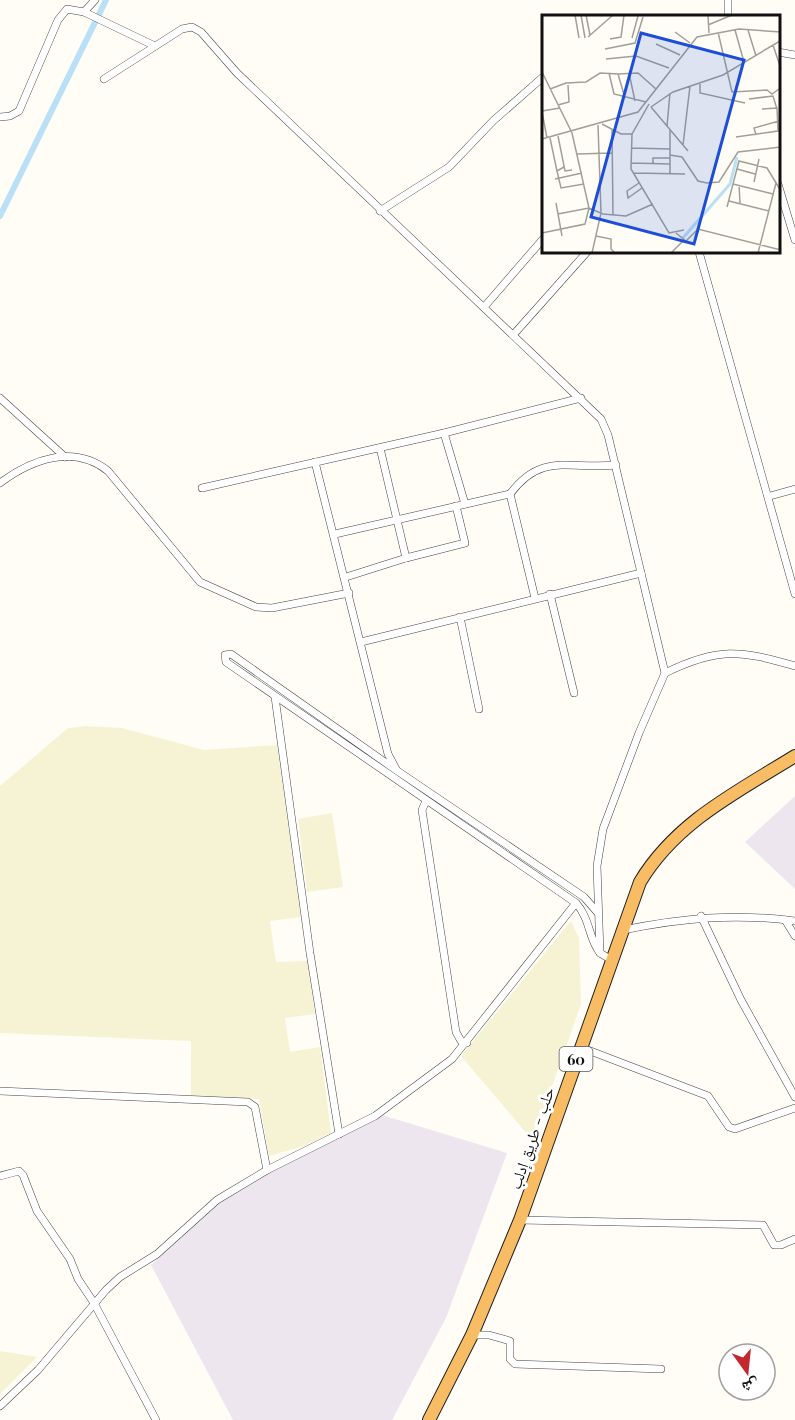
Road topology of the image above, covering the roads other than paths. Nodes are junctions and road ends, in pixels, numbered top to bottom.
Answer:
1 (95, 0) edge
2 (86, 13) junction
3 (154, 46) junction
4 (780, 52) edge
5 (795, 55) edge
6 (542, 78) edge
7 (104, 79) dead end
8 (0, 117) edge
9 (780, 191) edge
10 (380, 211) junction
11 (542, 240) edge
12 (795, 240) edge
13 (585, 254) edge
14 (700, 254) edge
15 (485, 306) junction
16 (514, 334) junction
17 (0, 398) edge
18 (581, 398) junction
19 (444, 433) junction
20 (380, 448) junction
21 (65, 457) junction
22 (315, 462) junction
23 (616, 465) junction
24 (0, 483) edge
25 (202, 488) dead end
26 (795, 489) edge
27 (510, 494) junction
28 (770, 496) junction
29 (465, 504) junction
30 (456, 506) junction
31 (397, 520) junction
32 (335, 534) junction
33 (406, 558) junction
34 (641, 573) junction
35 (346, 577) junction
36 (349, 593) junction
37 (550, 594) junction
38 (795, 594) edge
39 (535, 598) junction
40 (460, 617) junction
41 (361, 642) junction
42 (795, 666) edge
43 (665, 673) junction
44 (574, 693) dead end
45 (275, 697) junction
46 (479, 709) dead end
47 (795, 756) edge
48 (396, 770) junction
49 (399, 783) junction
50 (426, 801) junction
51 (576, 903) junction
52 (598, 913) junction
53 (701, 916) junction
54 (785, 920) junction
55 (795, 921) edge
56 (621, 930) junction
57 (795, 936) edge
58 (605, 956) junction
59 (466, 1043) junction
60 (580, 1047) junction
61 (0, 1091) edge
62 (795, 1097) edge
63 (795, 1108) edge
64 (339, 1134) junction
65 (267, 1170) junction
66 (0, 1176) edge
67 (520, 1220) junction
68 (795, 1239) edge
69 (94, 1303) junction
70 (472, 1335) junction
71 (661, 1369) dead end
72 (0, 1406) edge
73 (156, 1420) edge
74 (429, 1420) edge

1 - 2 street
2 - 3 street
2 - 8 street
3 - 7 street
3 - 10 street
4 - 5 street
6 - 10 street
9 - 12 street
10 - 15 street
11 - 15 street
13 - 16 street
14 - 28 street
15 - 16 street
16 - 18 street
17 - 21 street
18 - 19 street
18 - 23 street
19 - 20 street
19 - 29 street
20 - 22 street
20 - 31 street
21 - 24 street
21 - 36 street
22 - 25 street
22 - 32 street
23 - 27 street
23 - 34 street
26 - 28 street
27 - 29 street
27 - 39 street
28 - 38 street
29 - 30 street
30 - 31 street
30 - 33 street
31 - 32 street
31 - 33 street
32 - 35 street
33 - 35 street
34 - 37 street
34 - 43 street
35 - 36 street
36 - 41 street
37 - 39 street
37 - 44 street
39 - 40 street
40 - 41 street
40 - 46 street
41 - 48 street
42 - 43 street
43 - 52 street
45 - 48 street
45 - 49 street
45 - 64 street
47 - 56 highway, حلب - طريق إدلب / 60
48 - 49 street
48 - 52 street
49 - 50 street
50 - 51 street
50 - 59 street
51 - 58 street
51 - 59 street
52 - 58 street
53 - 54 street
53 - 56 street
53 - 62 street
54 - 55 street
54 - 57 street
56 - 58 highway, حلب - طريق إدلب / 60
58 - 60 highway, حلب - طريق إدلب / 60
59 - 64 street
60 - 63 street
60 - 67 highway, حلب - طريق إدلب / 60
61 - 65 street
64 - 65 street
65 - 69 street
66 - 69 street
67 - 68 street
67 - 70 highway, حلب - طريق إدلب / 60
69 - 72 street
69 - 73 street
70 - 71 street
70 - 74 highway, حلب - طريق إدلب / 60

